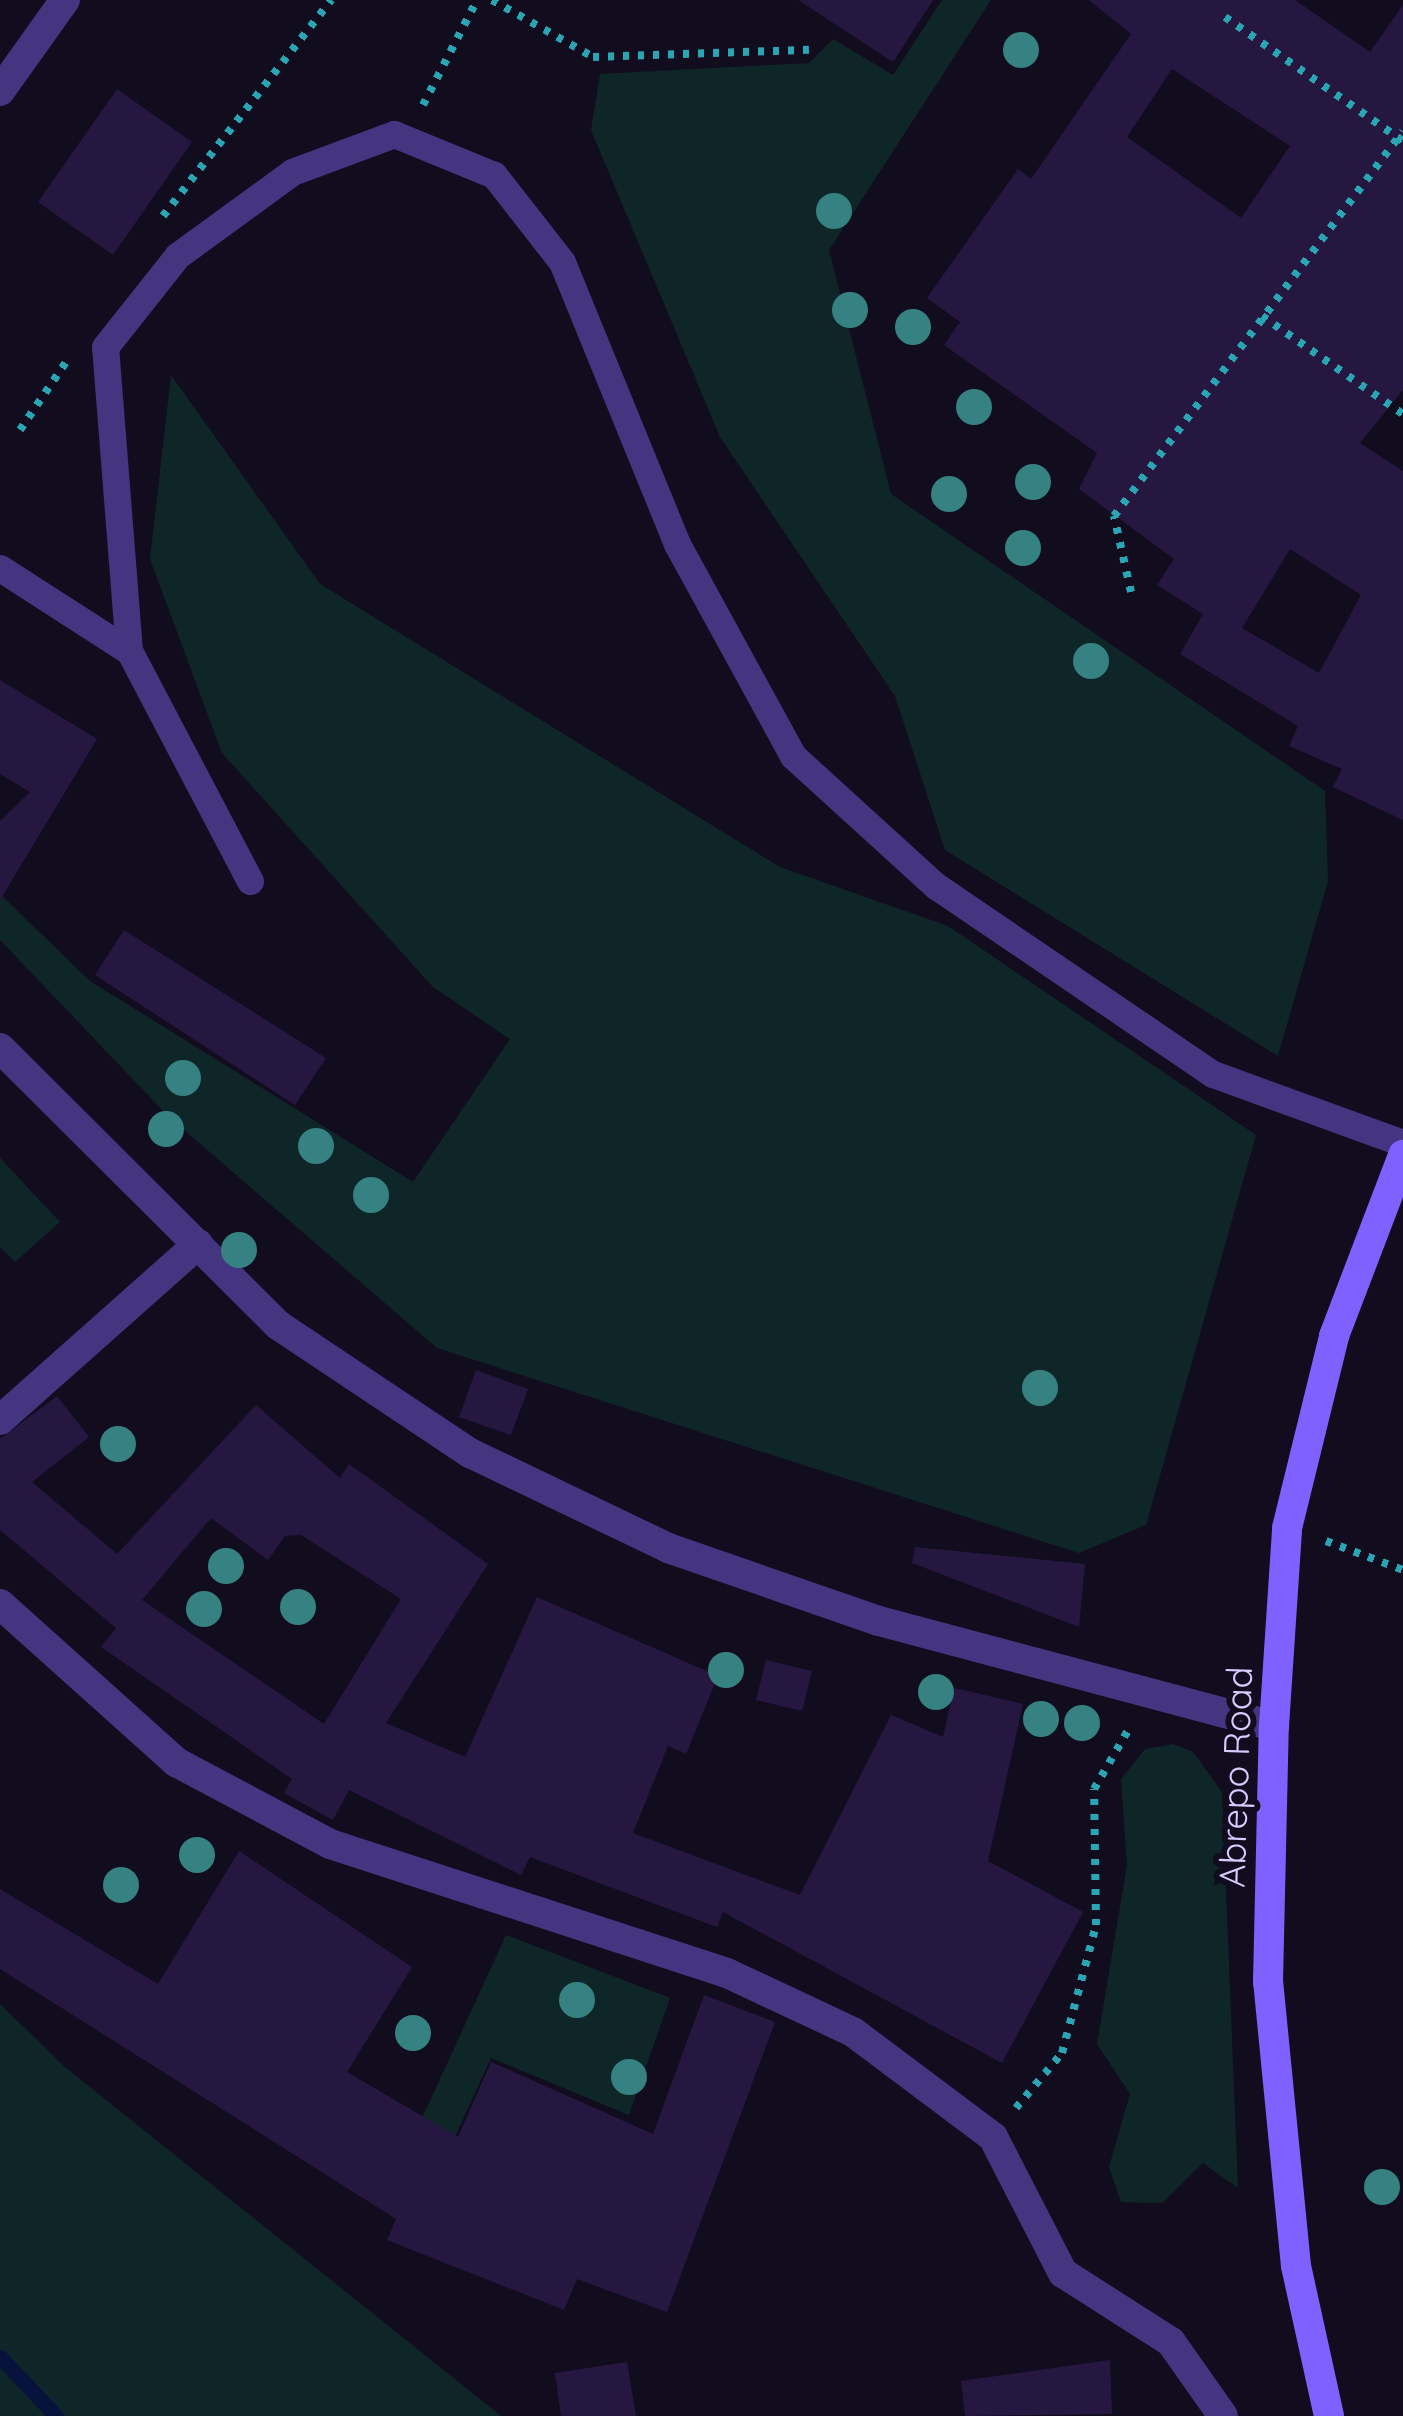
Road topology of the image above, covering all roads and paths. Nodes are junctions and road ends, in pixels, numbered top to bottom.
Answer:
1 (65, 0) edge
2 (477, 0) edge
3 (492, 0) edge
4 (1225, 16) dead end
5 (809, 50) dead end
6 (0, 92) edge
7 (1401, 136) edge
8 (405, 139) junction
9 (1262, 316) junction
10 (1403, 414) edge
11 (0, 568) edge
12 (1131, 592) dead end
13 (129, 651) junction
14 (250, 881) dead end
15 (0, 1048) edge
16 (1403, 1143) edge
17 (1403, 1155) edge
18 (198, 1244) junction
19 (0, 1420) edge
20 (1287, 1528) junction
21 (1403, 1570) edge
22 (0, 1604) edge
23 (1148, 1694) junction
24 (1274, 1726) junction
25 (993, 2137) junction
26 (1223, 2416) edge
27 (1329, 2416) edge

1 - 6 street
2 - 8 path
3 - 5 path
4 - 7 path
7 - 9 path
8 - 13 lane
8 - 16 lane
9 - 10 path
9 - 12 path
11 - 13 lane
13 - 14 lane
15 - 18 street
17 - 20 main road, Abrepo Road
18 - 19 street
18 - 23 street
20 - 21 path
20 - 24 main road, Abrepo Road
22 - 25 street
23 - 24 street
23 - 25 path
24 - 27 main road, Abrepo Road
25 - 26 street

